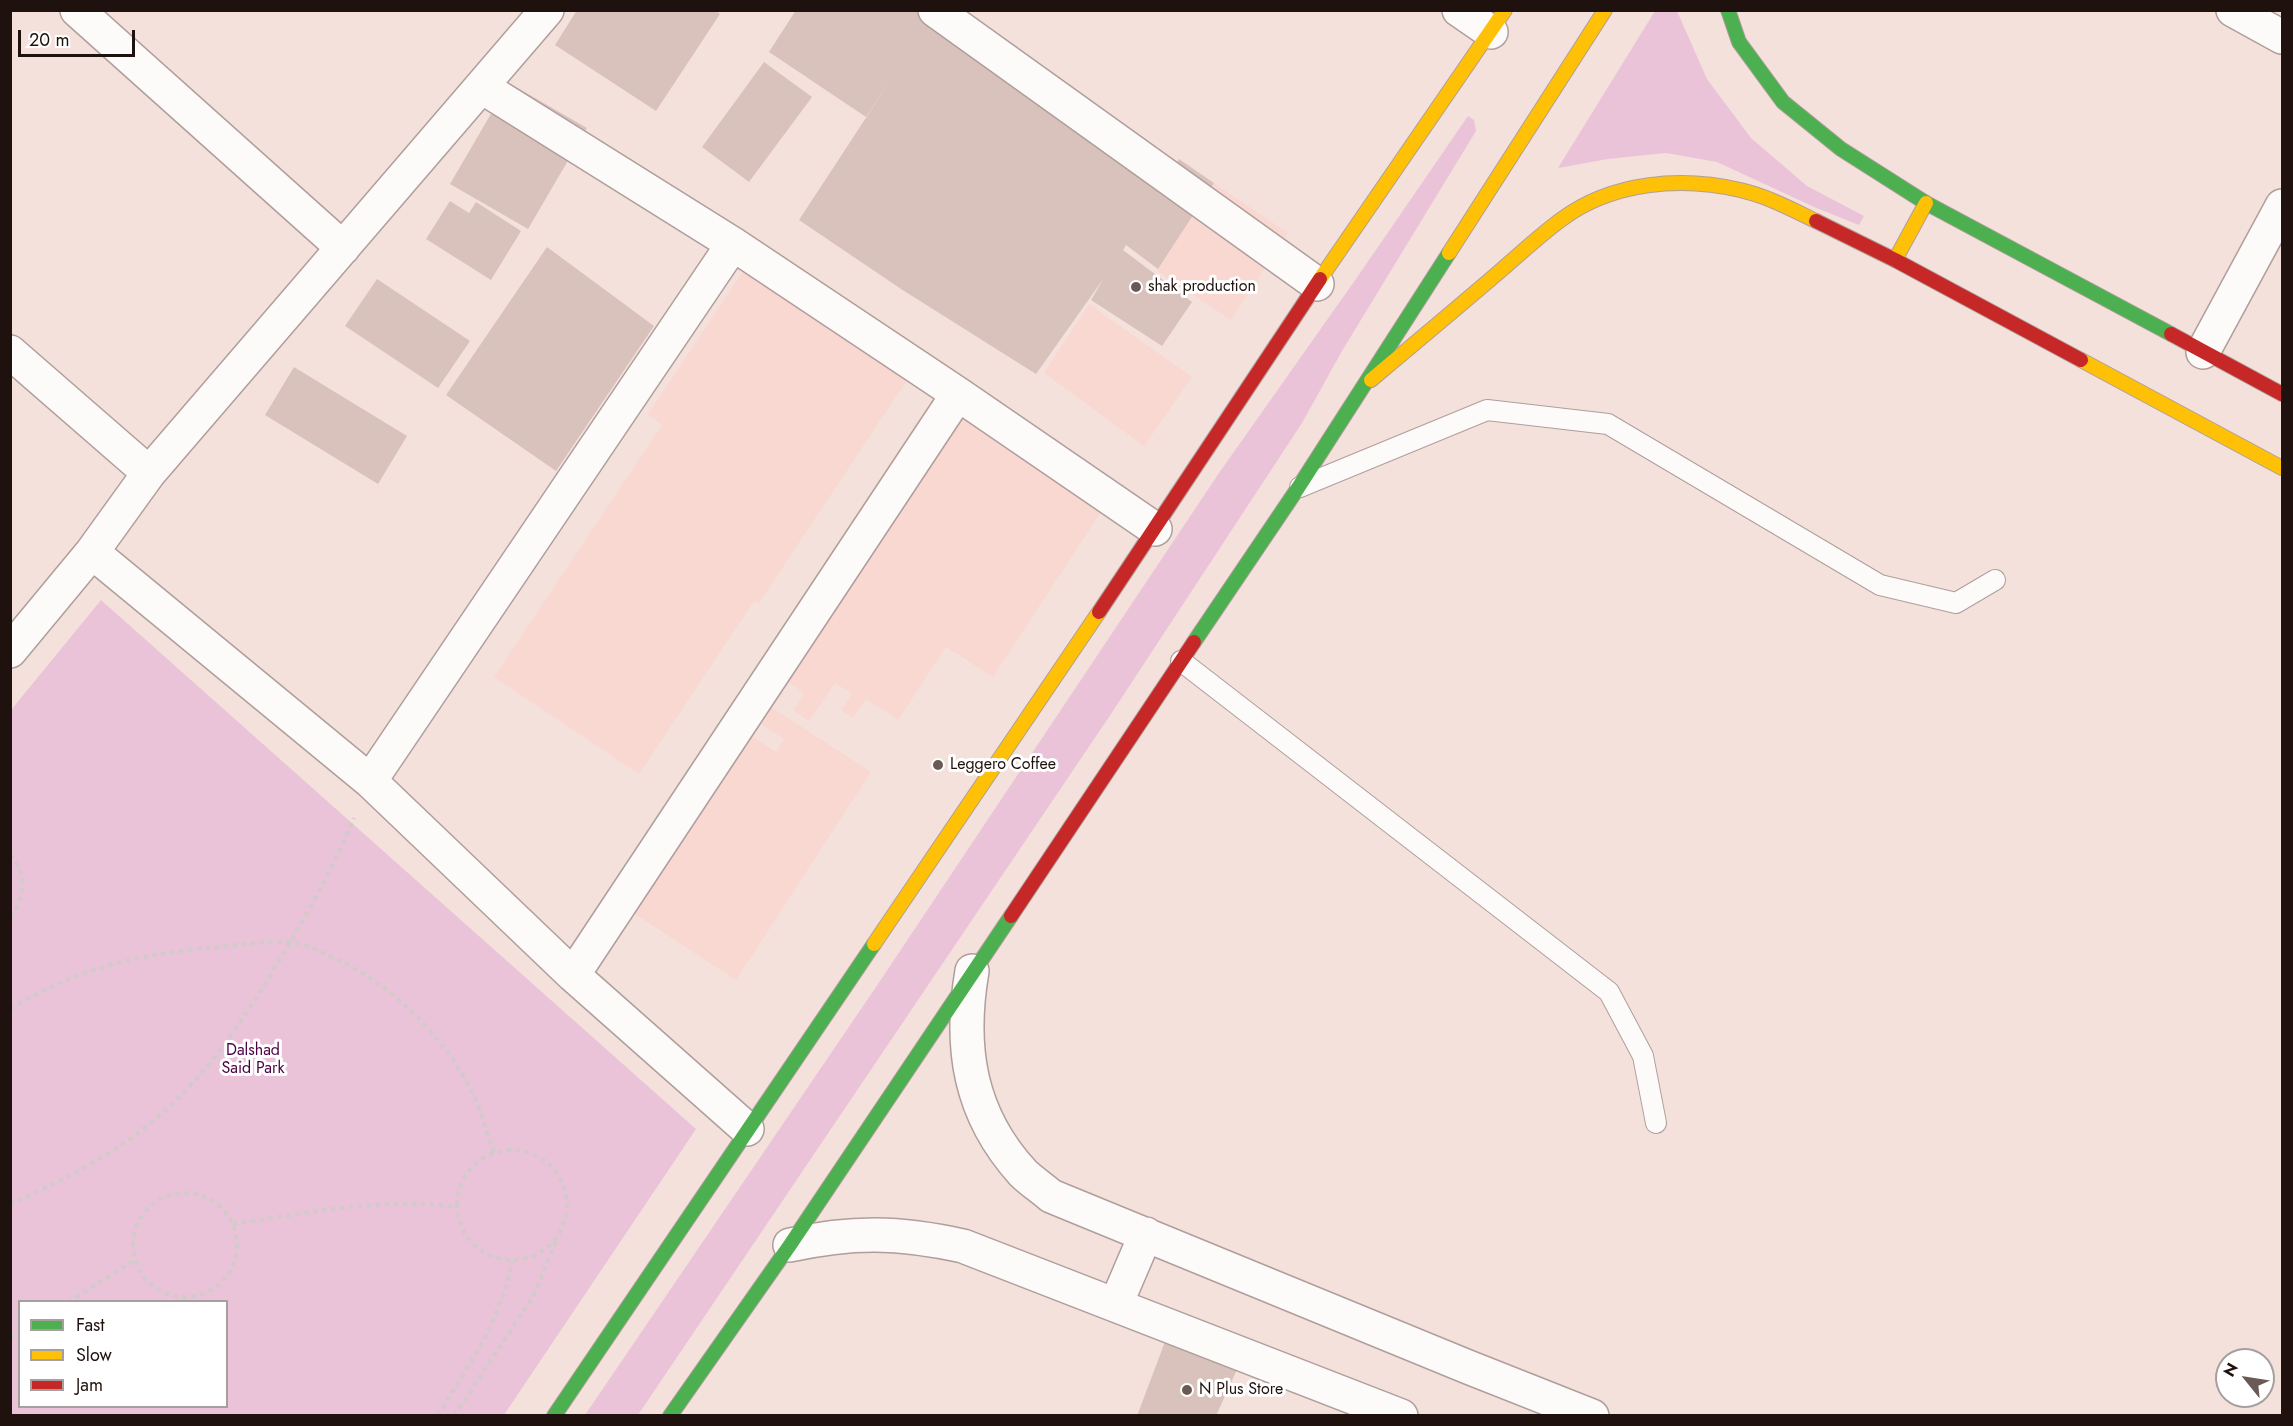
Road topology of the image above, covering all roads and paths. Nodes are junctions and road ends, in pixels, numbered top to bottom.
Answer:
1 (77, 10) edge
2 (934, 10) edge
3 (1460, 10) edge
4 (1605, 10) edge
5 (1728, 10) edge
6 (2233, 10) edge
7 (532, 16) edge
8 (1498, 21) edge
9 (2283, 37) edge
10 (482, 87) junction
11 (1926, 203) junction
12 (2283, 206) edge
13 (733, 244) junction
14 (343, 248) junction
15 (1895, 260) junction
16 (1317, 284) junction
17 (10, 352) edge
18 (2203, 352) junction
19 (1365, 385) junction
20 (958, 394) junction
21 (2283, 394) edge
22 (2283, 468) edge
23 (149, 473) junction
24 (1298, 488) junction
25 (1155, 529) junction
26 (92, 552) junction
27 (1995, 580) dead end
28 (10, 651) edge
29 (1181, 661) junction
30 (370, 781) junction
31 (10, 855) edge
32 (10, 918) edge
33 (291, 942) junction
34 (972, 971) junction
35 (573, 975) junction
36 (10, 1009) edge
37 (1656, 1123) dead end
38 (747, 1129) junction
39 (494, 1154) junction
40 (10, 1204) edge
41 (457, 1207) junction
42 (233, 1224) junction
43 (1146, 1234) junction
44 (557, 1237) junction
45 (789, 1245) junction
46 (135, 1260) junction
47 (513, 1261) junction
48 (71, 1300) edge
49 (1116, 1304) junction
50 (438, 1416) edge
51 (454, 1416) edge
52 (554, 1416) edge
53 (670, 1416) edge
54 (1401, 1416) edge
55 (1592, 1416) edge

1 - 14 street
2 - 16 street
3 - 8 street
4 - 19 main road
5 - 11 main road
6 - 9 street
7 - 10 street
8 - 16 main road
10 - 13 street
10 - 14 street
11 - 15 main road
11 - 18 main road
12 - 18 street
13 - 20 street
13 - 30 street
14 - 23 street
15 - 19 main road
15 - 22 main road
16 - 25 main road
17 - 23 street
18 - 21 main road
19 - 24 main road
20 - 25 street
20 - 35 street
23 - 26 street
24 - 27 lane
24 - 29 main road
25 - 38 main road
26 - 28 street
26 - 30 street
29 - 34 main road
29 - 37 lane
30 - 33 path
30 - 35 street
31 - 32 path
33 - 36 path
33 - 39 path
33 - 40 path
34 - 43 street
34 - 45 main road
35 - 38 street
38 - 52 main road
39 - 41 path
39 - 44 path
41 - 42 path
41 - 47 path
42 - 46 path
42 - 46 path
43 - 49 street
43 - 55 street
44 - 47 path
44 - 51 path
45 - 49 street
45 - 53 main road
46 - 48 path
47 - 50 path
49 - 54 street

